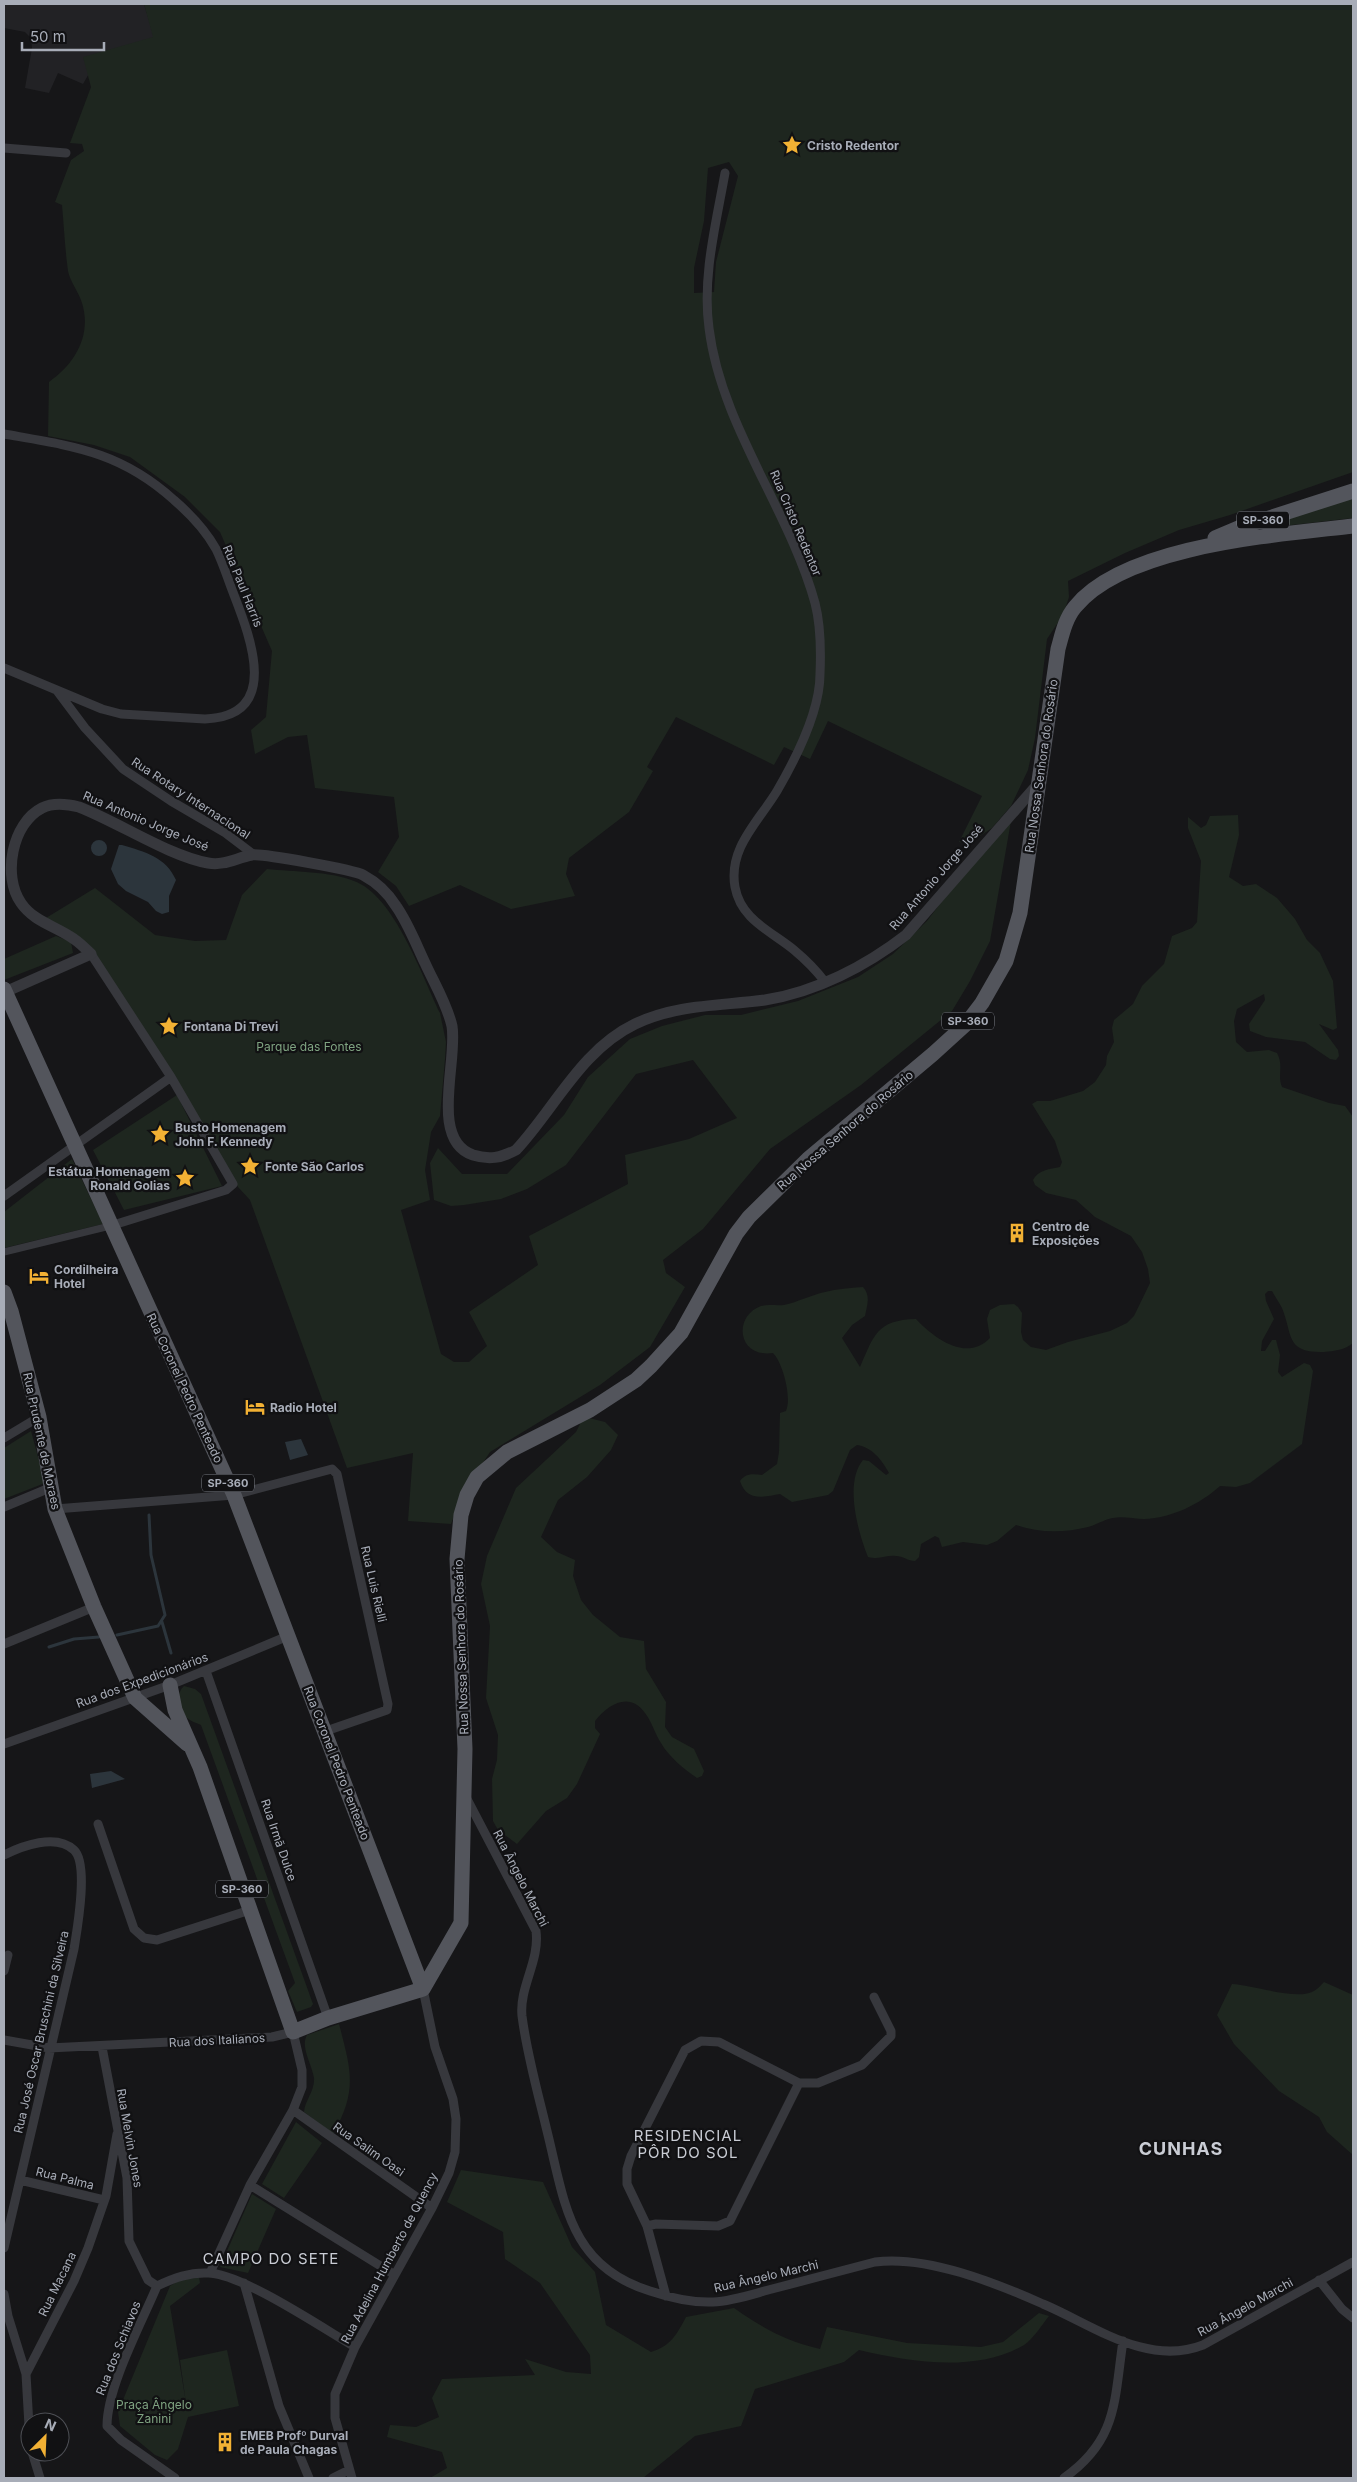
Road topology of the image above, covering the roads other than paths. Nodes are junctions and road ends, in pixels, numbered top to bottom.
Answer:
1 (4, 148) edge
2 (66, 153) dead end
3 (726, 173) dead end
4 (4, 434) edge
5 (1353, 491) edge
6 (1353, 526) edge
7 (1174, 555) junction
8 (4, 668) edge
9 (58, 691) junction
10 (1037, 785) junction
11 (253, 854) junction
12 (91, 954) junction
13 (825, 982) junction
14 (4, 991) edge
15 (171, 1077) junction
16 (74, 1146) junction
17 (4, 1196) edge
18 (110, 1226) junction
19 (4, 1252) edge
20 (4, 1292) edge
21 (40, 1417) junction
22 (4, 1438) edge
23 (52, 1487) junction
24 (234, 1495) junction
25 (4, 1507) edge
26 (55, 1509) junction
27 (94, 1607) junction
28 (288, 1636) junction
29 (4, 1644) edge
30 (206, 1671) junction
31 (170, 1685) junction
32 (135, 1698) junction
33 (326, 1731) junction
34 (4, 1744) edge
35 (190, 1746) junction
36 (464, 1792) junction
37 (98, 1824) dead end
38 (4, 1855) edge
39 (250, 1910) junction
40 (8, 1955) dead end
41 (4, 1971) edge
42 (423, 1989) junction
43 (874, 1997) dead end
44 (328, 2018) junction
45 (293, 2032) junction
46 (4, 2040) edge
47 (102, 2047) junction
48 (49, 2048) junction
49 (799, 2084) junction
50 (293, 2110) junction
51 (117, 2134) junction
52 (20, 2180) junction
53 (250, 2185) junction
54 (104, 2200) junction
55 (432, 2208) junction
56 (647, 2226) junction
57 (4, 2248) edge
58 (1353, 2262) edge
59 (210, 2272) junction
60 (395, 2275) junction
61 (1319, 2280) junction
62 (244, 2283) junction
63 (157, 2286) junction
64 (4, 2294) edge
65 (666, 2296) junction
66 (1353, 2318) edge
67 (1123, 2341) junction
68 (355, 2347) junction
69 (26, 2374) junction
70 (28, 2412) edge
71 (35, 2462) edge
72 (351, 2474) edge
73 (40, 2478) edge
74 (175, 2478) edge
75 (309, 2478) edge
76 (333, 2478) edge
77 (1064, 2478) edge

1 - 2 street
3 - 13 street, Rua Cristo Redentor
4 - 9 street, Rua Paul Harris
5 - 7 main road, SP-360
6 - 7 main road, SP-360
7 - 10 main road, Rua Nossa Senhora do Rosário / SP-360
8 - 9 street
9 - 11 street, Rua Rotary Internacional
10 - 13 street, Rua Antonio Jorge José
10 - 36 main road, Rua Nossa Senhora do Rosário / SP-360
11 - 12 street, Rua Antonio Jorge José
11 - 13 street, Rua Antonio Jorge José
12 - 14 street
12 - 15 street
14 - 16 main road, Rua Coronel Pedro Penteado / SP-360
15 - 16 street
15 - 18 street
16 - 17 street
16 - 18 main road, Rua Coronel Pedro Penteado / SP-360
18 - 19 street
18 - 24 main road, Rua Coronel Pedro Penteado / SP-360
20 - 21 main road, Rua Prudente de Moraes / SP-360
21 - 22 street
21 - 23 main road, Rua Prudente de Moraes / SP-360
23 - 25 street
23 - 26 main road, Rua Prudente de Moraes / SP-360
24 - 26 street
24 - 28 main road, Rua Coronel Pedro Penteado / SP-360
24 - 33 street, Rua Luis Rielli
26 - 27 main road, Rua Prudente de Moraes / SP-360
27 - 29 street
27 - 32 main road, Rua Prudente de Moraes / SP-360
28 - 30 street, Rua dos Expedicionários
28 - 33 main road, Rua Coronel Pedro Penteado / SP-360
30 - 31 street, Rua dos Expedicionários
30 - 44 street, Rua Irmã Dulce
31 - 32 street, Rua dos Expedicionários
31 - 35 main road
32 - 34 street, Rua dos Expedicionários
32 - 35 main road, SP-360
33 - 42 main road, Rua Coronel Pedro Penteado / SP-360
35 - 39 main road, SP-360
36 - 42 main road, Rua Nossa Senhora do Rosário / SP-360
36 - 65 street, Rua Ângelo Marchi
37 - 39 street
38 - 48 street, Rua José Oscar Bruschini da Silveira
39 - 45 main road, SP-360
40 - 41 street
42 - 44 main road, Rua dos Italianos
42 - 55 street, Rua Adelina Humberto de Quency
43 - 49 street
44 - 45 main road, Rua dos Italianos
45 - 47 street, Rua dos Italianos
45 - 50 street
46 - 48 street, Rua dos Italianos
47 - 48 street, Rua dos Italianos
47 - 51 street, Rua Melvin Jones
48 - 52 street, Rua José Oscar Bruschini da Silveira
49 - 56 street
49 - 56 street
50 - 53 street
50 - 55 street, Rua Salim Oasi
51 - 54 street, Rua Macana
51 - 63 street, Rua Melvin Jones
52 - 54 street, Rua Palma
52 - 57 street, Rua José Oscar Bruschini da Silveira
53 - 59 street
53 - 60 street
54 - 69 street, Rua Macana
55 - 60 street, Rua Adelina Humberto de Quency
56 - 65 street
58 - 61 street, Rua Ângelo Marchi
59 - 62 street
59 - 63 street
60 - 68 street, Rua Adelina Humberto de Quency
61 - 66 street
61 - 67 street, Rua Ângelo Marchi
62 - 68 street
62 - 75 street
63 - 74 street, Rua dos Schiavos
64 - 69 street
65 - 67 street, Rua Ângelo Marchi
67 - 77 street
68 - 72 street, Rua Adelina Humberto de Quency
69 - 70 street
71 - 73 street
72 - 76 street

